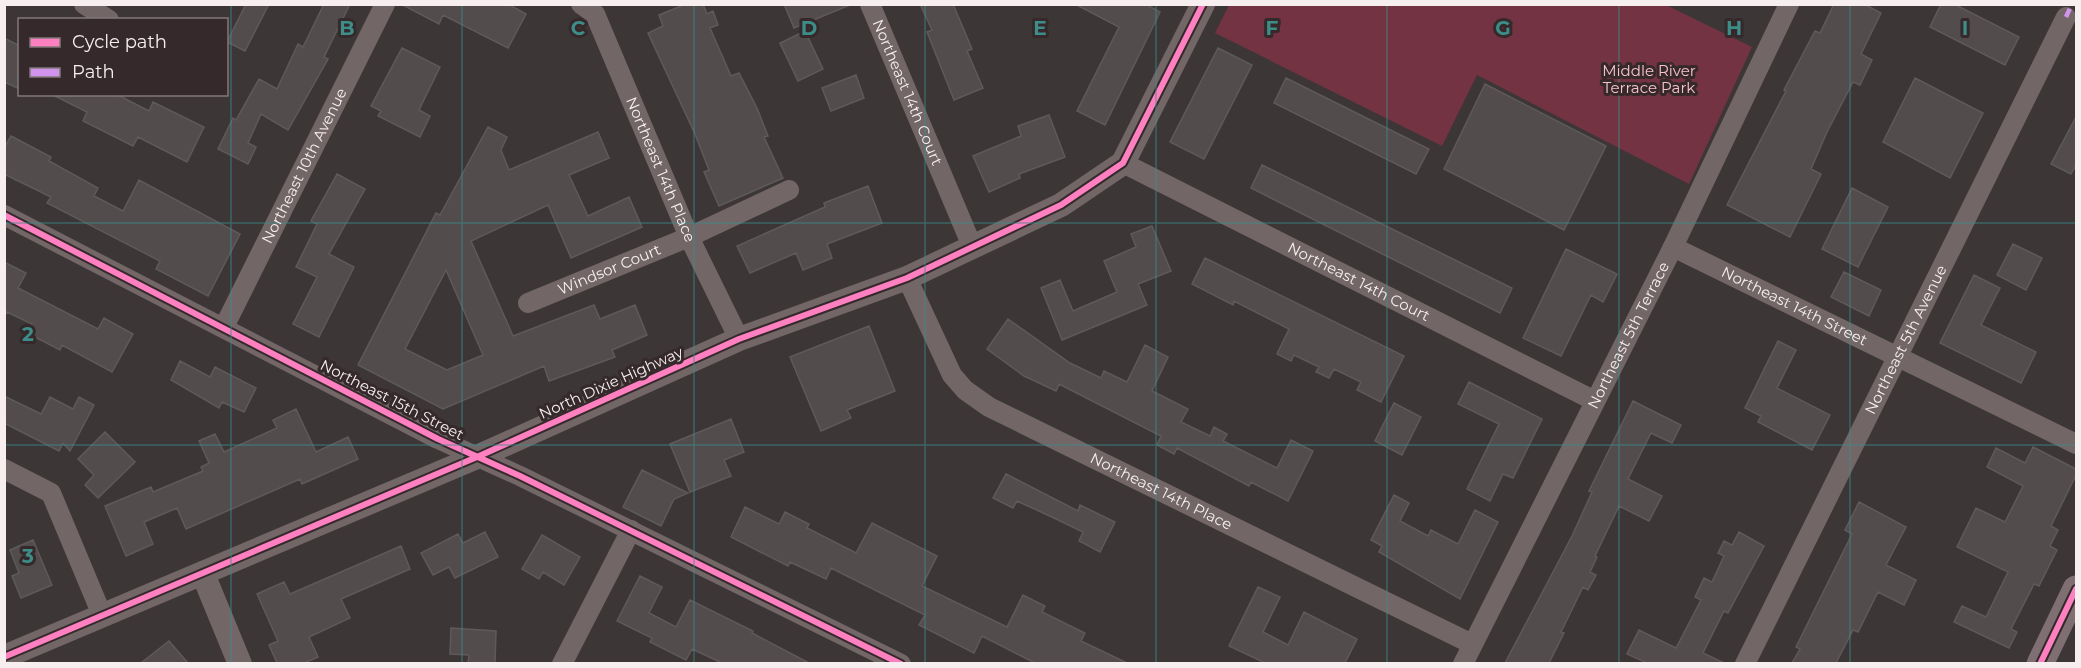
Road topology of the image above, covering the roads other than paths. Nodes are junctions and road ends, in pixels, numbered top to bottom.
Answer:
1 (84, 4) edge
2 (385, 4) edge
3 (581, 4) edge
4 (870, 4) edge
5 (1203, 4) edge
6 (1789, 4) edge
7 (2066, 17) dead end
8 (106, 18) edge
9 (1124, 163) junction
10 (789, 190) dead end
11 (4, 215) edge
12 (689, 237) junction
13 (972, 246) junction
14 (1673, 248) junction
15 (907, 278) junction
16 (528, 303) dead end
17 (224, 327) junction
18 (739, 339) junction
19 (1897, 356) junction
20 (1595, 401) junction
21 (2076, 444) edge
22 (477, 457) junction
23 (4, 469) edge
24 (631, 530) junction
25 (203, 574) junction
26 (2076, 589) edge
27 (102, 615) junction
28 (1472, 644) junction
29 (4, 657) edge
30 (240, 663) edge
31 (562, 663) edge
32 (901, 663) edge
33 (1463, 663) edge
34 (1745, 663) edge
35 (2040, 663) edge

1 - 8 street
2 - 17 street, Northeast 10th Avenue
3 - 12 street, Northeast 14th Place
4 - 13 street, Northeast 14th Court
5 - 9 street
6 - 14 street, Northeast 5th Terrace
7 - 19 street, Northeast 5th Avenue
9 - 13 street, North Dixie Highway
9 - 20 street, Northeast 14th Court
10 - 12 street, Windsor Court
11 - 17 street, Northeast 15th Street
12 - 16 street, Windsor Court
12 - 18 street, Northeast 14th Place
13 - 15 street, North Dixie Highway
14 - 19 street, Northeast 14th Street
14 - 20 street, Northeast 5th Terrace
15 - 18 street, North Dixie Highway
15 - 28 street, Northeast 14th Place
17 - 22 street, Northeast 15th Street
18 - 22 street, North Dixie Highway
19 - 21 street, Northeast 14th Street
19 - 34 street, Northeast 5th Avenue
20 - 28 street, Northeast 5th Terrace
22 - 24 street, Northeast 15th Street
22 - 25 street, North Dixie Highway
23 - 27 street
24 - 31 street
24 - 32 street, Northeast 15th Street
25 - 27 street, North Dixie Highway
25 - 30 street
26 - 35 main road
27 - 29 street, North Dixie Highway
28 - 33 street, Northeast 5th Terrace

